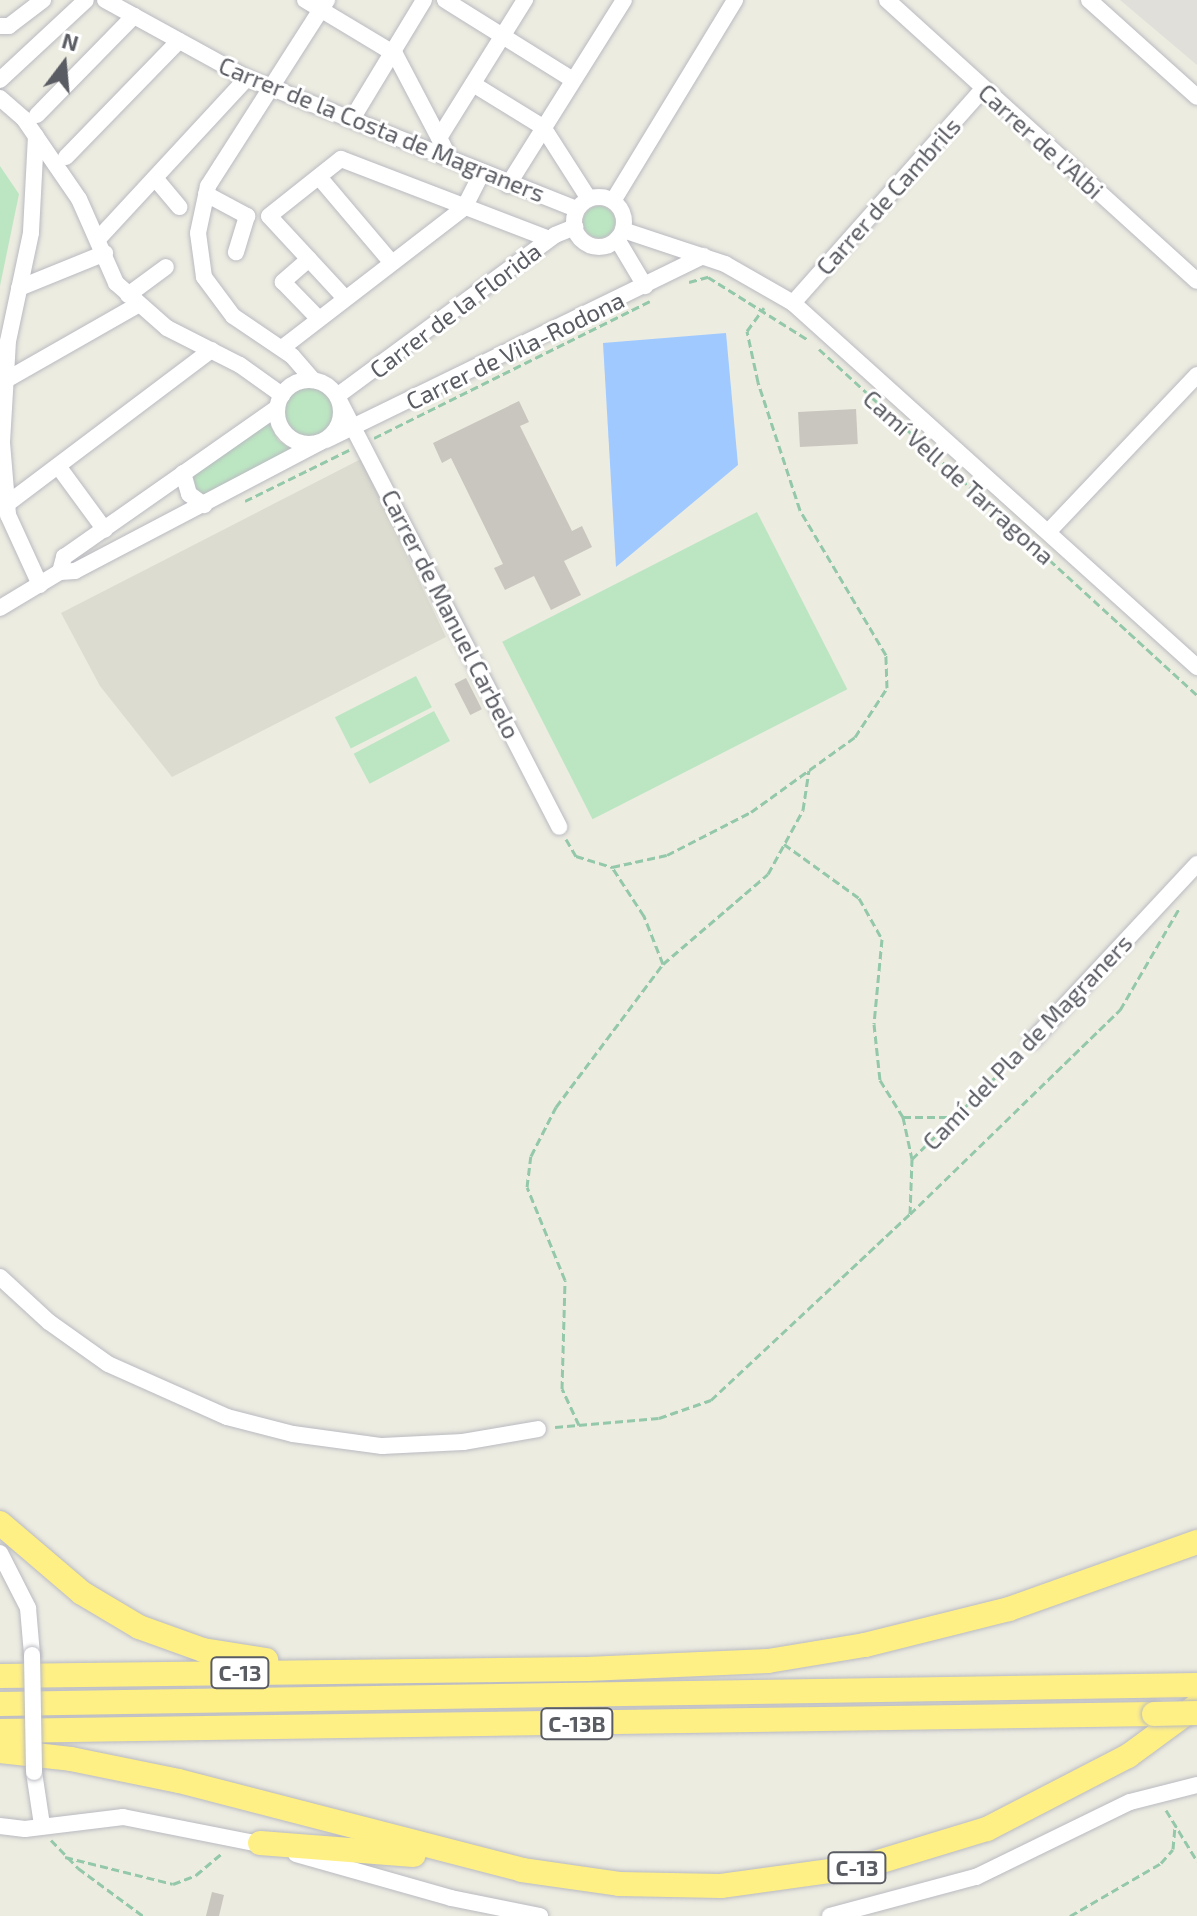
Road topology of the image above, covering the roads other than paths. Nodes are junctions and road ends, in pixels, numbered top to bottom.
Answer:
1 (43, 0) edge
2 (86, 0) edge
3 (105, 0) edge
4 (305, 0) edge
5 (424, 0) edge
6 (445, 0) edge
7 (525, 0) edge
8 (624, 0) edge
9 (735, 0) edge
10 (887, 0) edge
11 (1089, 0) edge
12 (324, 5) edge
13 (134, 16) junction
14 (0, 26) edge
15 (503, 36) junction
16 (179, 41) junction
17 (395, 54) junction
18 (247, 78) junction
19 (0, 80) edge
20 (573, 80) junction
21 (473, 84) junction
22 (273, 88) junction
23 (983, 89) junction
24 (1197, 97) edge
25 (0, 98) edge
26 (37, 115) dead end
27 (352, 119) junction
28 (543, 127) junction
29 (36, 136) junction
30 (439, 138) junction
31 (66, 157) dead end
32 (449, 157) junction
33 (481, 174) junction
34 (319, 177) junction
35 (155, 178) junction
36 (508, 185) junction
37 (206, 194) junction
38 (613, 201) junction
39 (583, 204) junction
40 (179, 207) dead end
41 (464, 208) junction
42 (575, 227) junction
43 (620, 235) junction
44 (549, 239) junction
45 (102, 245) junction
46 (236, 252) dead end
47 (703, 256) junction
48 (309, 259) junction
49 (391, 262) junction
50 (166, 267) dead end
51 (1197, 281) edge
52 (645, 286) junction
53 (19, 288) junction
54 (344, 297) junction
55 (134, 299) junction
56 (793, 303) junction
57 (318, 318) junction
58 (282, 348) junction
59 (211, 350) junction
60 (1197, 375) edge
61 (6, 380) junction
62 (313, 380) junction
63 (338, 399) junction
64 (279, 401) junction
65 (354, 427) junction
66 (323, 442) junction
67 (58, 466) junction
68 (183, 473) junction
69 (7, 504) junction
70 (204, 505) junction
71 (105, 530) junction
72 (1049, 531) junction
73 (60, 572) junction
74 (40, 585) junction
75 (0, 608) edge
76 (1197, 667) edge
77 (559, 827) road end
78 (1197, 864) edge
79 (1032, 1041) road end
80 (0, 1277) edge
81 (538, 1429) road end
82 (0, 1523) edge
83 (1197, 1542) edge
84 (0, 1553) edge
85 (480, 1670) junction
86 (0, 1676) edge
87 (1195, 1692) edge
88 (0, 1704) edge
89 (1197, 1713) edge
90 (0, 1731) edge
91 (0, 1751) edge
92 (1197, 1785) edge
93 (42, 1825) junction
94 (0, 1826) edge
95 (248, 1840) junction
96 (480, 1860) junction
97 (540, 1916) edge
98 (830, 1916) edge

1 - 14 street
2 - 19 street
3 - 13 street, Carrer de la Costa de Magraners
4 - 12 street
5 - 17 street
6 - 15 street
7 - 15 street
8 - 20 street
9 - 38 street
10 - 23 street, Carrer de l'Albi
11 - 24 street
12 - 17 street
12 - 22 street
13 - 16 street, Carrer de la Costa de Magraners
13 - 26 street
15 - 20 street
15 - 21 street
16 - 18 street, Carrer de la Costa de Magraners
16 - 31 street
17 - 27 street
17 - 30 street
18 - 22 street, Carrer de la Costa de Magraners
18 - 35 street
20 - 28 street
21 - 28 street
21 - 30 street
22 - 27 street, Carrer de la Costa de Magraners
22 - 37 street
23 - 51 street, Carrer de l'Albi
23 - 56 street, Carrer de Cambrils
25 - 29 street
27 - 32 street, Carrer de la Costa de Magraners
28 - 36 street
28 - 39 street
29 - 45 street
29 - 53 street
30 - 32 street
32 - 33 street, Carrer de la Costa de Magraners
33 - 36 street, Carrer de la Costa de Magraners
33 - 41 street
34 - 41 street
34 - 48 street
34 - 49 street
35 - 40 street
35 - 45 street
36 - 39 street, Carrer de la Costa de Magraners
37 - 46 street
37 - 58 street
38 - 39 street
38 - 43 street
39 - 42 street
41 - 44 street
41 - 49 street
42 - 43 street
42 - 44 street, Carrer de la Florida
43 - 47 street, Camí Vell de Tarragona
43 - 52 street, Carrer de Vila-Rodona
44 - 63 street, Carrer de la Florida
45 - 53 street
45 - 55 street
47 - 52 street, Carrer de Vila-Rodona
47 - 56 street, Camí Vell de Tarragona
48 - 54 street
48 - 57 street
49 - 54 street
50 - 55 street
52 - 65 street, Carrer de Vila-Rodona
53 - 61 street
54 - 57 street
55 - 59 street
55 - 61 street
56 - 72 street, Camí Vell de Tarragona
57 - 58 street
58 - 62 street
59 - 64 street
59 - 67 street
60 - 72 street
61 - 69 street
62 - 63 street
62 - 64 street
63 - 65 street, Carrer de Manuel Carbelo
63 - 66 street
64 - 66 street
64 - 68 street
65 - 66 street, Carrer de Vila-Rodona
65 - 77 street, Carrer de Manuel Carbelo
66 - 70 street, Carrer de Vila-Rodona
67 - 69 street
67 - 71 street
68 - 70 street
68 - 71 street
69 - 74 street
70 - 73 street, Carrer de Vila-Rodona
71 - 73 street
72 - 76 street, Camí Vell de Tarragona
73 - 74 street, Carrer de Vila-Rodona
74 - 75 street, Carrer de Vila-Rodona
78 - 79 street, Camí del Pla de Magraners
80 - 81 street
82 - 85 highway
83 - 85 highway, C-13
84 - 93 street, bridge
85 - 86 highway, C-13
87 - 88 highway, C-13B
87 - 96 highway, C-13
89 - 90 highway, C-13B, bridge
91 - 96 highway, C-13
92 - 98 street
93 - 94 street
93 - 95 street
95 - 96 highway
95 - 97 street

